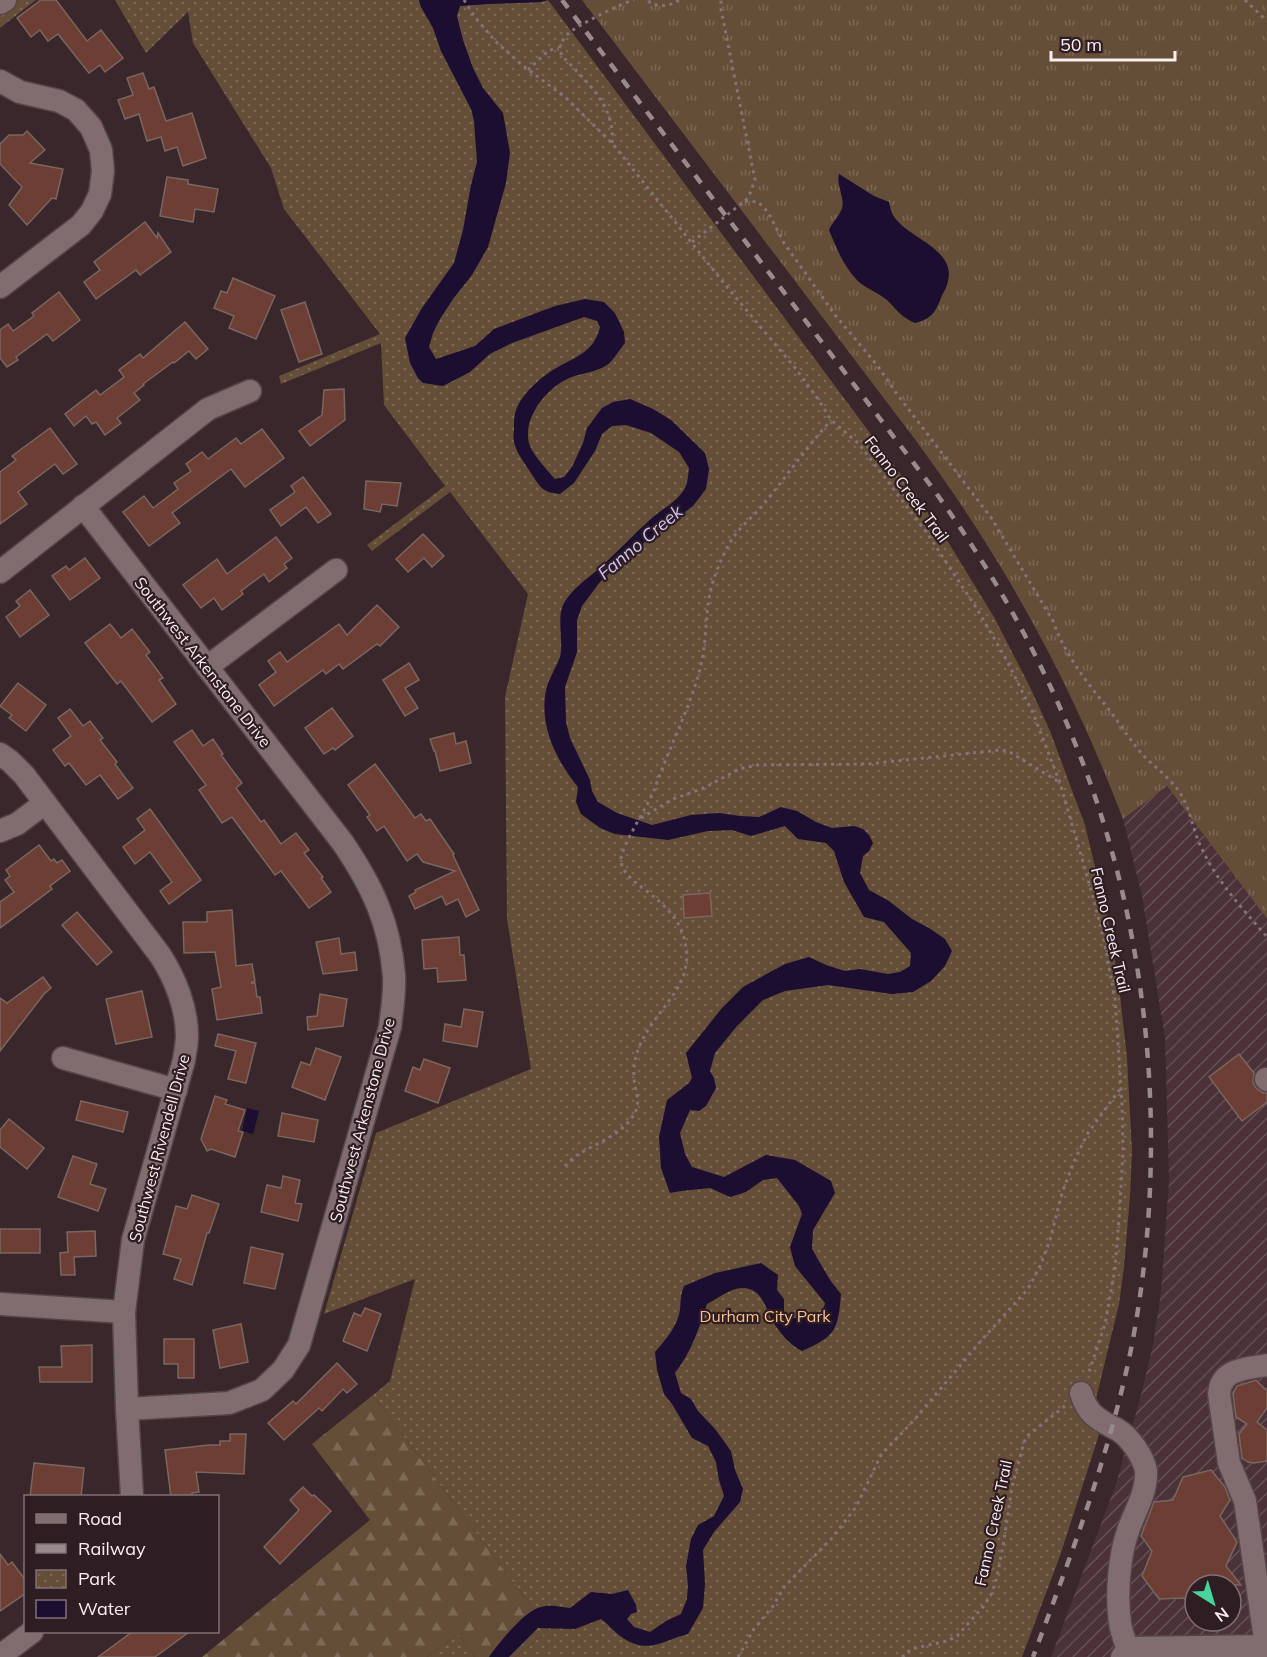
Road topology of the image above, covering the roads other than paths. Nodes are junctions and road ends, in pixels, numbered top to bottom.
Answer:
1 (5, 0) edge
2 (0, 3) edge
3 (0, 81) edge
4 (0, 287) edge
5 (250, 391) dead end
6 (83, 506) junction
7 (336, 570) dead end
8 (0, 572) edge
9 (207, 667) junction
10 (0, 754) edge
11 (45, 802) junction
12 (0, 831) edge
13 (63, 1058) dead end
14 (176, 1090) junction
15 (0, 1304) edge
16 (124, 1312) junction
17 (1267, 1365) edge
18 (1081, 1393) road end
19 (127, 1409) junction
20 (132, 1495) edge
21 (31, 1633) edge
22 (1267, 1646) edge
23 (1125, 1653) edge
24 (0, 1656) edge

1 - 2 street
3 - 4 street
5 - 6 street
6 - 8 street
6 - 9 street, Southwest Arkenstone Drive
7 - 9 street
9 - 19 street, Southwest Arkenstone Drive
10 - 11 street, Southwest Rivendell Drive
11 - 12 street
11 - 14 street, Southwest Rivendell Drive
13 - 14 street
14 - 16 street, Southwest Rivendell Drive
15 - 16 street
16 - 19 street, Southwest Rivendell Drive
17 - 22 street
18 - 23 street
19 - 20 street, Southwest Rivendell Drive
21 - 24 street
22 - 23 street

